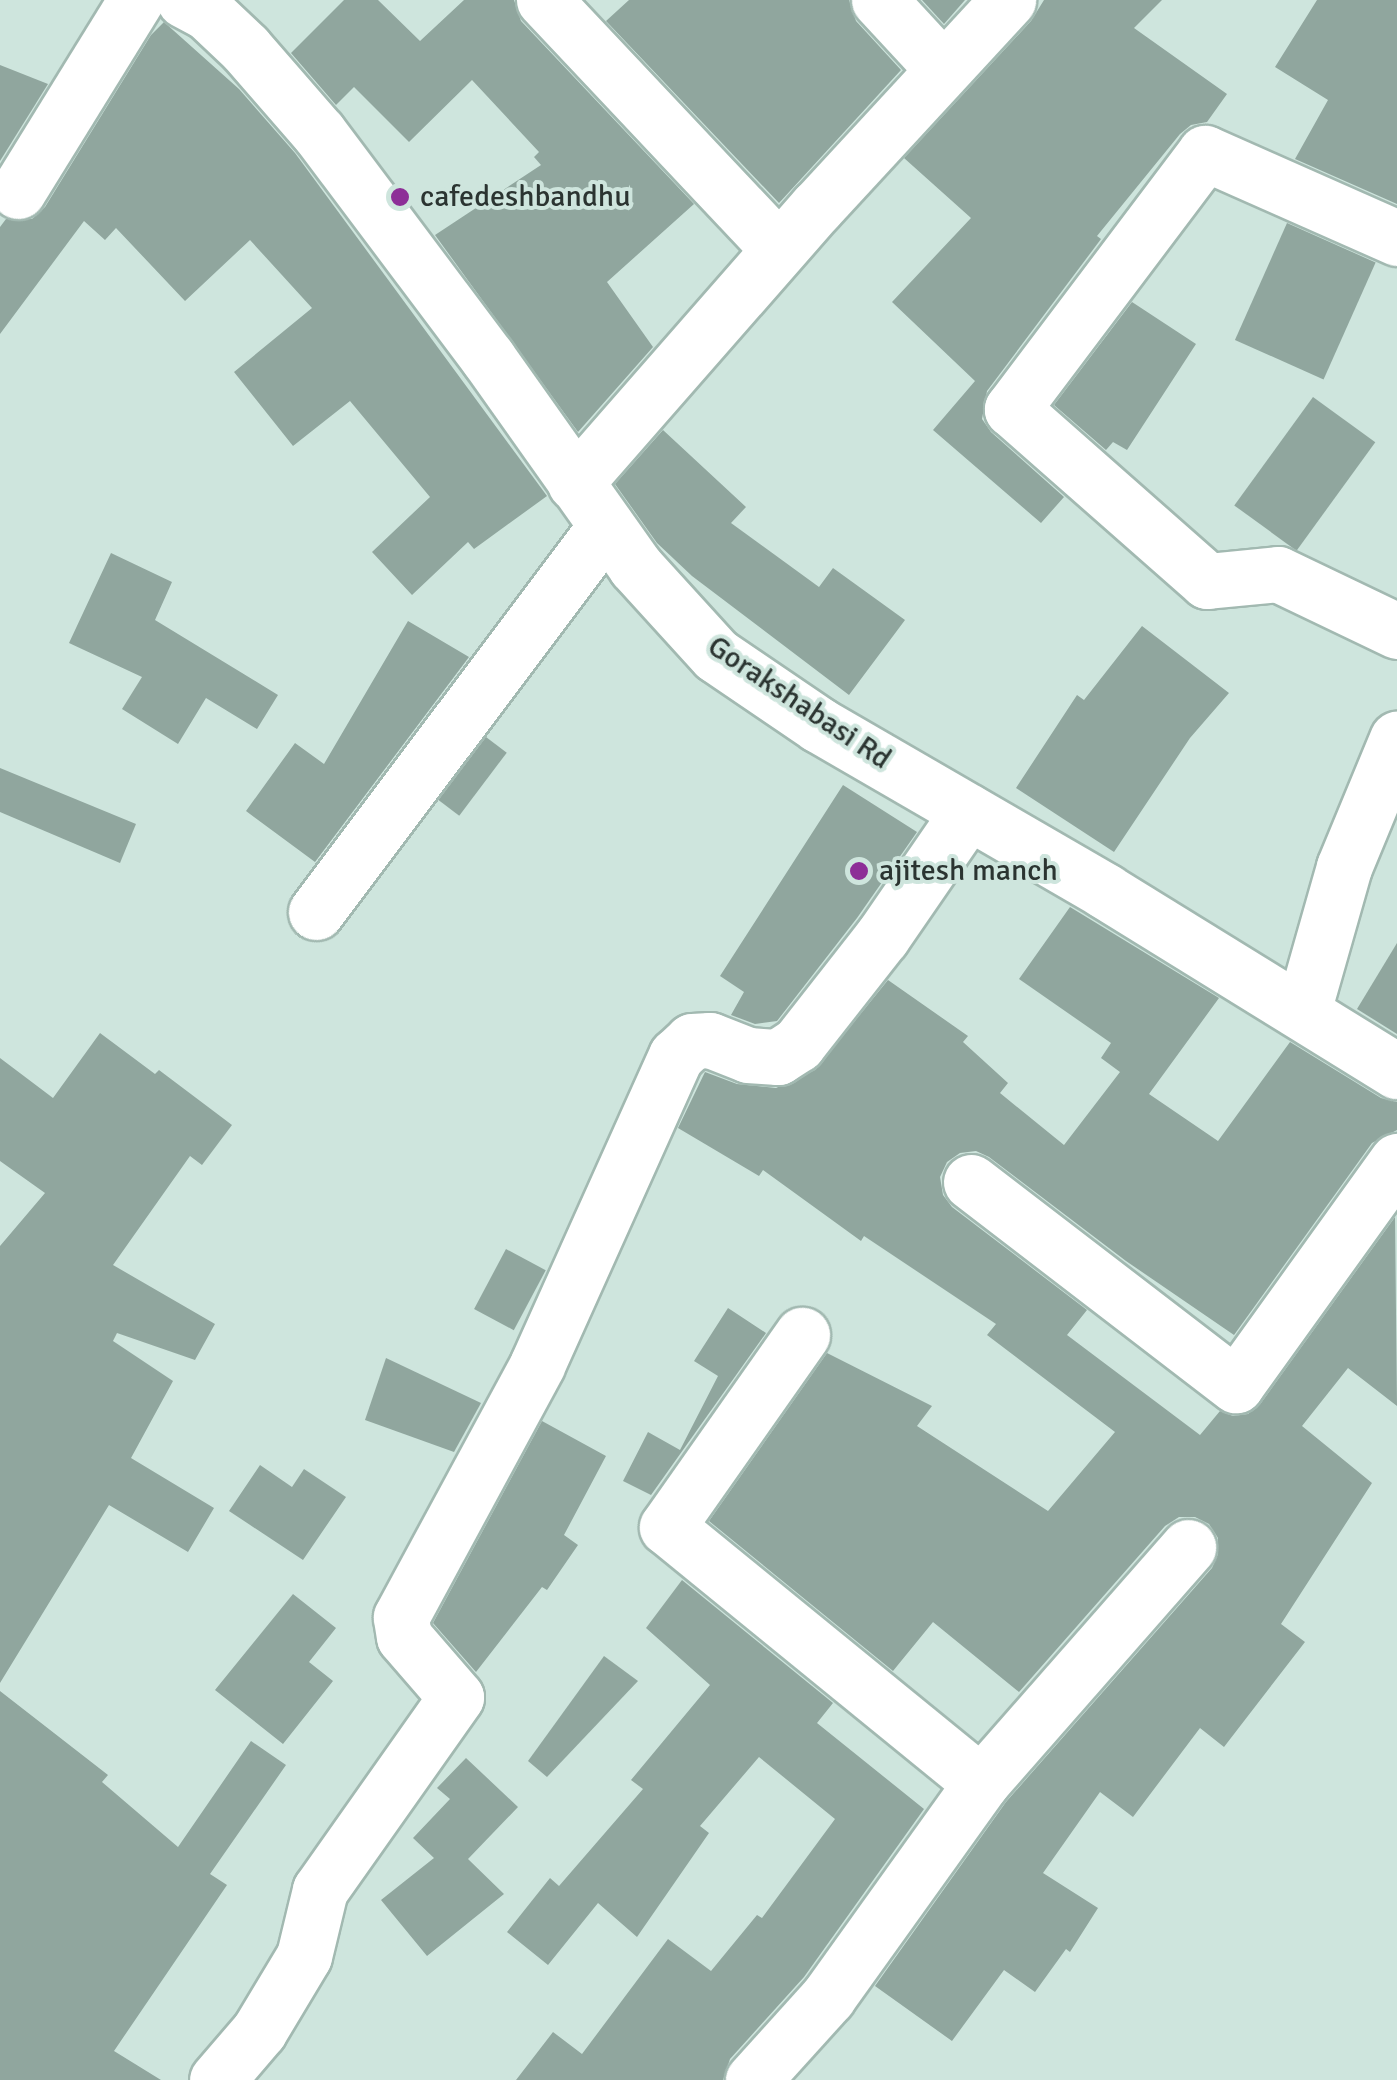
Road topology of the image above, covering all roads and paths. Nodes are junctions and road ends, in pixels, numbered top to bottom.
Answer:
1 (136, 0) edge
2 (544, 0) edge
3 (880, 0) edge
4 (1008, 0) edge
5 (203, 4) edge
6 (943, 69) junction
7 (18, 191) dead end
8 (1397, 238) edge
9 (779, 249) junction
10 (590, 505) junction
11 (1397, 631) edge
12 (1397, 739) edge
13 (968, 812) junction
14 (316, 912) dead end
15 (1303, 1012) junction
16 (1397, 1071) edge
17 (1397, 1161) edge
18 (971, 1182) dead end
19 (802, 1335) dead end
20 (1188, 1547) dead end
21 (980, 1783) junction
22 (218, 2080) edge
23 (753, 2080) edge

1 - 7 street
2 - 9 street
3 - 6 street
4 - 6 street
5 - 10 street, Gorakshabasi Rd
6 - 9 street
8 - 11 street
9 - 10 street
10 - 13 street, Gorakshabasi Rd
10 - 14 street
12 - 15 street
13 - 15 street, Gorakshabasi Rd
13 - 22 street
15 - 16 street, Gorakshabasi Rd
17 - 18 street
19 - 21 street
20 - 21 street
21 - 23 street

